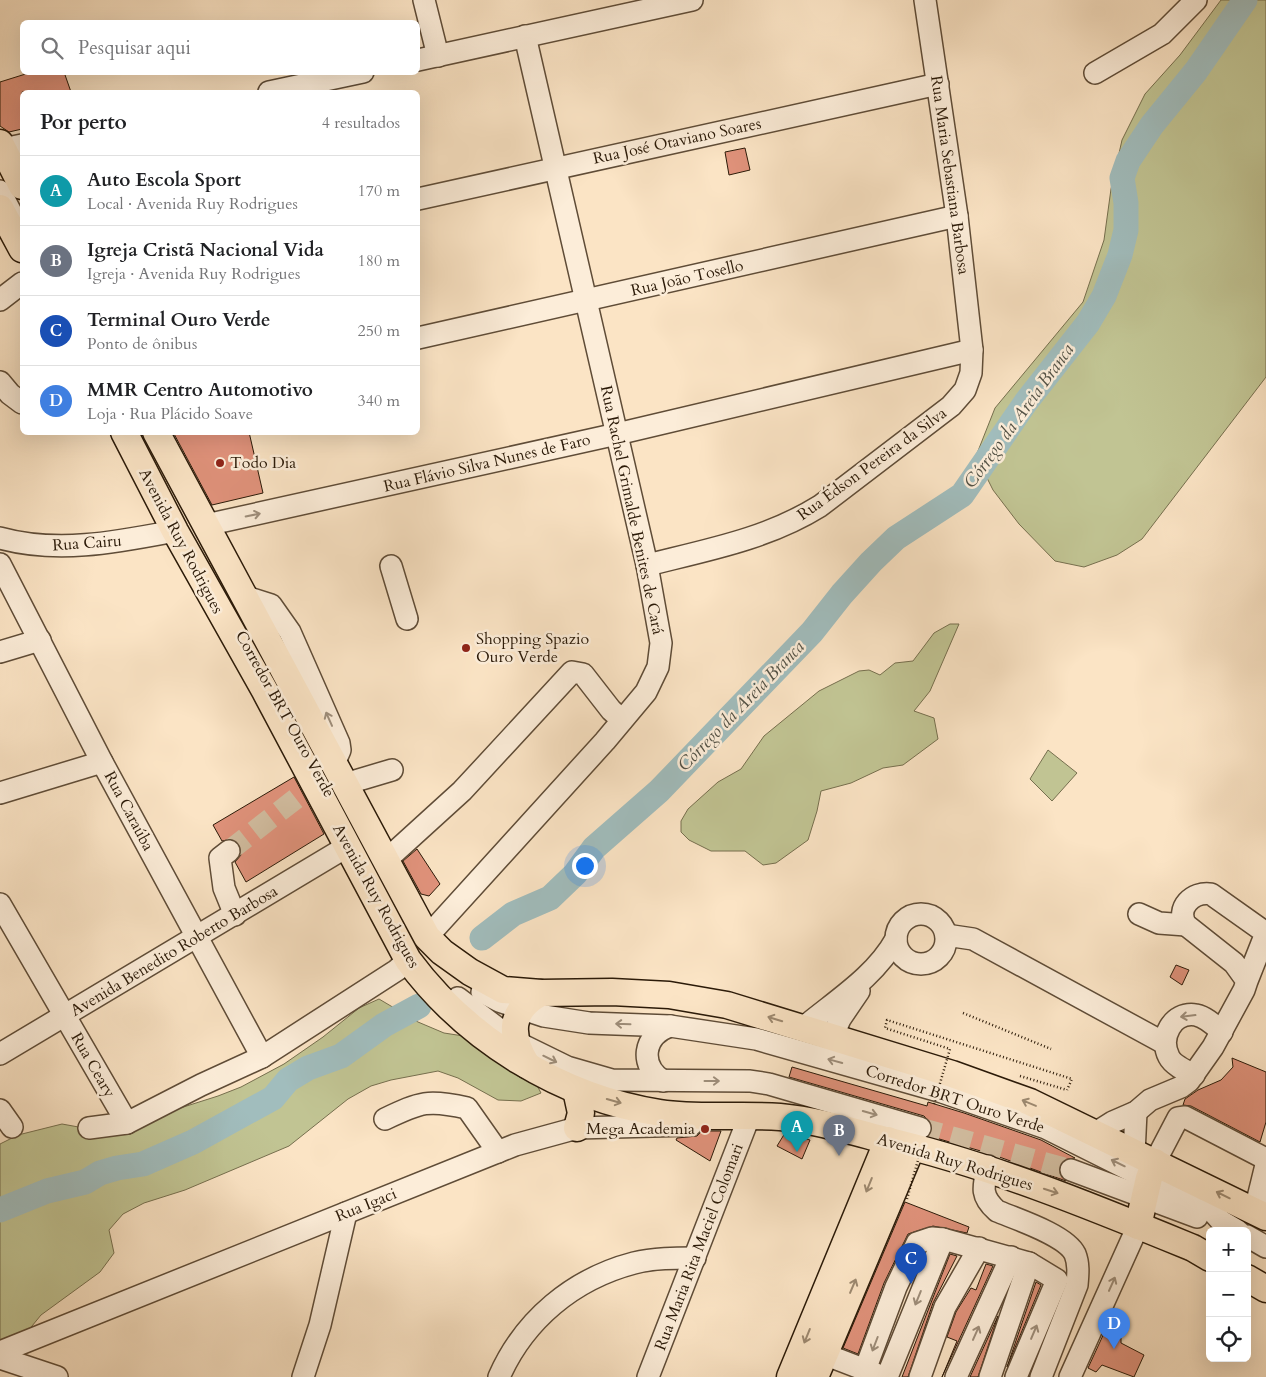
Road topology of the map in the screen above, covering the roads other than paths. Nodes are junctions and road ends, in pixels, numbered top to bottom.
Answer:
1 (424, 0) edge
2 (692, 0) edge
3 (925, 0) edge
4 (1196, 0) edge
5 (525, 36) junction
6 (428, 58) edge
7 (1095, 73) dead end
8 (349, 75) edge
9 (938, 84) junction
10 (278, 90) edge
11 (5, 150) edge
12 (557, 167) junction
13 (20, 182) edge
14 (0, 191) edge
15 (20, 199) edge
16 (420, 199) edge
17 (0, 208) edge
18 (957, 216) junction
19 (20, 231) edge
20 (20, 245) edge
21 (20, 285) edge
22 (0, 300) edge
23 (588, 301) junction
24 (420, 338) edge
25 (972, 350) junction
26 (0, 382) edge
27 (20, 402) edge
28 (617, 434) junction
29 (126, 435) edge
30 (133, 435) edge
31 (147, 435) edge
32 (157, 435) edge
33 (190, 528) junction
34 (0, 538) edge
35 (0, 564) edge
36 (647, 564) junction
37 (391, 566) dead end
38 (407, 619) dead end
39 (40, 640) junction
40 (0, 652) edge
41 (622, 720) junction
42 (102, 762) junction
43 (392, 770) dead end
44 (339, 774) junction
45 (0, 793) edge
46 (348, 846) junction
47 (229, 852) tunnel mouth
48 (385, 861) junction
49 (0, 904) edge
50 (1139, 914) dead end
51 (235, 915) junction
52 (1186, 925) junction
53 (8, 933) edge
54 (946, 935) junction
55 (197, 938) junction
56 (896, 939) junction
57 (417, 946) junction
58 (922, 964) junction
59 (1247, 982) junction
60 (541, 993) junction
61 (520, 1008) junction
62 (65, 1016) junction
63 (670, 1026) junction
64 (802, 1028) junction
65 (1222, 1032) junction
66 (832, 1038) junction
67 (1164, 1043) junction
68 (522, 1053) junction
69 (0, 1054) edge
70 (262, 1057) junction
71 (1194, 1075) junction
72 (663, 1081) junction
73 (576, 1090) junction
74 (1136, 1112) junction
75 (385, 1119) dead end
76 (748, 1120) junction
77 (127, 1123) junction
78 (89, 1128) dead end
79 (577, 1128) junction
80 (1094, 1134) junction
81 (910, 1140) junction
82 (498, 1152) junction
83 (1266, 1159) edge
84 (1266, 1165) edge
85 (988, 1168) junction
86 (1071, 1170) tunnel mouth
87 (1146, 1173) junction
88 (346, 1212) junction
89 (1260, 1214) edge
90 (1138, 1226) junction
91 (1230, 1226) edge
92 (1251, 1238) edge
93 (1266, 1246) edge
94 (979, 1248) junction
95 (1206, 1256) edge
96 (695, 1258) junction
97 (1020, 1260) junction
98 (1251, 1280) edge
99 (1266, 1289) edge
100 (0, 1352) edge
101 (0, 1358) edge
102 (821, 1369) edge
103 (879, 1375) edge
104 (57, 1377) edge
105 (303, 1377) edge
106 (499, 1377) edge
107 (648, 1377) edge
108 (790, 1377) edge
109 (920, 1377) edge
110 (956, 1377) edge
111 (990, 1377) edge
112 (1016, 1377) edge
113 (1040, 1377) edge
114 (1070, 1377) edge

1 - 6 street
2 - 5 street
3 - 9 street, Rua Maria Sebastiana Barbosa
4 - 7 street
5 - 6 street
5 - 12 street, Rua Rachel Grimalde Benites de Cará
8 - 10 street
9 - 12 street, Rua José Otaviano Soares
9 - 18 street, Rua Maria Sebastiana Barbosa
11 - 13 main road
11 - 15 street
12 - 16 street, Rua José Otaviano Soares
12 - 23 street, Rua Rachel Grimalde Benites de Cará
14 - 19 street
17 - 20 main road
18 - 23 street, Rua João Tosello
18 - 25 street, Rua Maria Sebastiana Barbosa
21 - 22 street
23 - 24 street, Rua João Tosello
23 - 28 street, Rua Rachel Grimalde Benites de Cará
25 - 28 street, Rua Flávio Silva Nunes de Faro
25 - 36 street, Rua Édson Pereira da Silva
26 - 27 street
33 -> 28 street, Rua Flávio Silva Nunes de Faro
28 - 36 street, Rua Rachel Grimalde Benites de Cará
29 - 33 main road, Avenida Ruy Rodrigues
30 - 33 street, Corredor BRT Ouro Verde
31 - 33 street, Corredor BRT Ouro Verde
32 - 33 main road, Avenida Ruy Rodrigues
33 - 34 street, Rua Cairu
44 -> 33 main road, Avenida Ruy Rodrigues
33 - 46 main road, Avenida Ruy Rodrigues
33 - 57 street, Corredor BRT Ouro Verde
35 - 39 street, Rua Caraúba
36 - 41 street, Rua Rachel Grimalde Benites de Cará
37 - 38 street
39 - 40 street
39 - 42 street, Rua Caraúba
41 - 48 street
41 - 57 street, Rua Rachel Grimalde Benites de Cará
42 - 45 street
42 - 55 street, Rua Caraúba
43 - 44 street
44 - 48 main road, Avenida Ruy Rodrigues
46 - 51 street, Avenida Benedito Roberto Barbosa
46 - 57 main road, Avenida Ruy Rodrigues
47 - 51 street
48 - 57 main road, Avenida Ruy Rodrigues
49 - 53 street, Rua Ceary
50 - 52 street
51 - 55 street, Avenida Benedito Roberto Barbosa
52 - 59 street
52 - 59 street
53 - 62 street, Rua Ceary
54 - 56 street
54 - 58 street
54 - 67 street
55 - 62 street, Avenida Benedito Roberto Barbosa
55 - 70 street, Rua Caraúba
56 - 58 street
56 - 64 street
57 - 60 main road, Avenida Ruy Rodrigues
57 - 61 street, Corredor BRT Ouro Verde
57 - 68 main road, Avenida Ruy Rodrigues
57 - 70 street, Rua Rachel Grimalde Benites de Cará
58 - 66 street
59 - 65 street
60 - 61 main road
64 -> 60 main road, Avenida Ruy Rodrigues
63 -> 61 street, Corredor BRT Ouro Verde
61 - 68 main road
62 - 69 street, Avenida Benedito Roberto Barbosa
62 - 77 street, Rua Ceary
63 - 72 street
87 -> 63 street, Corredor BRT Ouro Verde
64 - 66 main road, Avenida Ruy Rodrigues
65 -> 67 street
65 - 71 street
80 -> 66 main road, Avenida Ruy Rodrigues
67 - 71 street
68 -> 72 street
68 - 73 main road, Avenida Ruy Rodrigues
70 - 77 street, Rua Rachel Grimalde Benites de Cará
71 - 74 street
72 -> 81 street
73 -> 76 main road, Avenida Ruy Rodrigues
73 - 79 main road
74 - 80 street
74 - 87 street
75 - 82 street
76 - 79 street, Rua Igaci
76 - 81 main road, Avenida Ruy Rodrigues
76 - 96 street, Rua Maria Rita Maciel Colomari
77 - 78 street, Rua Rachel Grimalde Benites de Cará
79 - 82 street, Rua Igaci
80 - 87 main road, Avenida Ruy Rodrigues
81 - 85 main road, Avenida Ruy Rodrigues
102 -> 81 main road
81 -> 108 main road
82 - 88 street, Rua Igaci
83 - 87 street
84 - 89 street
85 -> 90 main road, Avenida Ruy Rodrigues
85 - 113 street
86 - 87 street, Corredor BRT Ouro Verde
89 -> 87 main road, Avenida Ruy Rodrigues
87 - 90 main road
87 - 91 street, Corredor BRT Ouro Verde
88 - 100 street, Rua Igaci
88 - 105 street
90 - 95 main road, Avenida Ruy Rodrigues
114 -> 90 street
92 - 93 street
94 - 97 street
94 -> 103 street
94 - 109 street
96 - 106 street
96 - 107 street, Rua Maria Rita Maciel Colomari
110 -> 97 street
97 - 111 street
112 -> 97 street
98 - 99 main road
101 - 104 street
102 - 103 street

